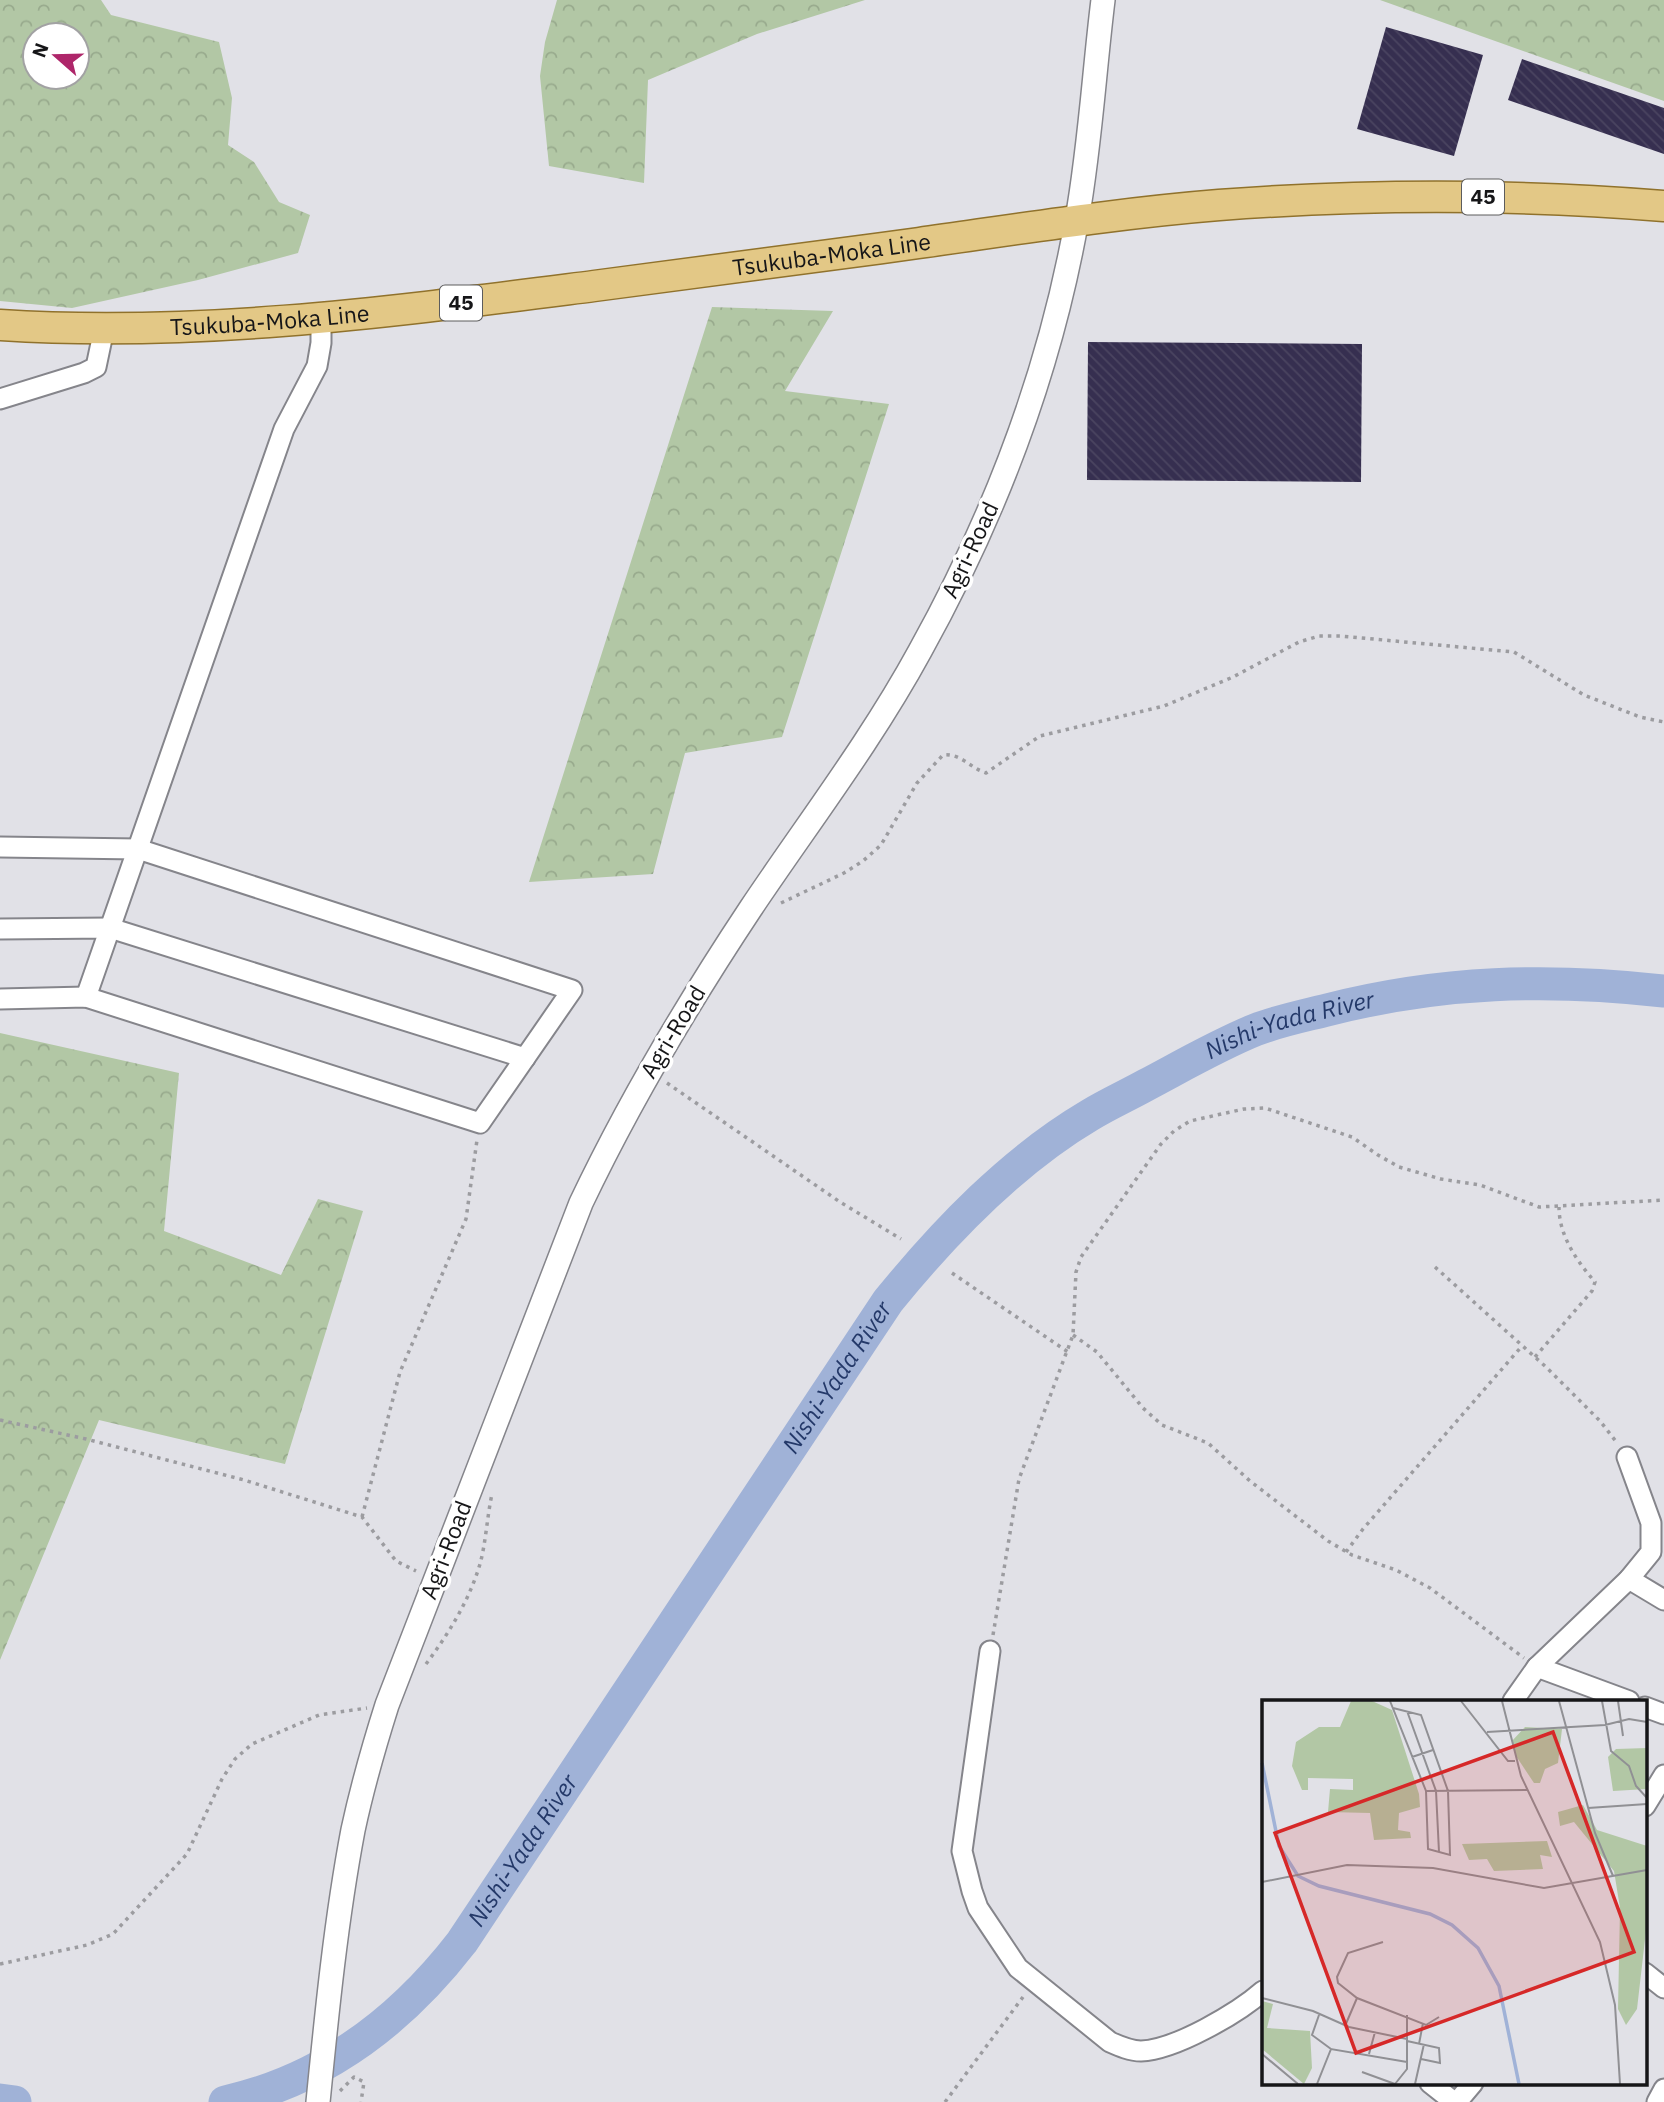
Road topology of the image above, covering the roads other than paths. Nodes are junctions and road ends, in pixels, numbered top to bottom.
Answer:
1 (1103, 0) edge
2 (1664, 206) edge
3 (1076, 221) junction
4 (321, 318) junction
5 (0, 324) edge
6 (104, 329) junction
7 (0, 399) edge
8 (0, 847) edge
9 (138, 849) junction
10 (110, 928) junction
11 (0, 929) edge
12 (86, 997) junction
13 (0, 999) edge
14 (525, 1058) junction
15 (1627, 1457) road end
16 (1629, 1579) junction
17 (1664, 1600) edge
18 (990, 1651) road end
19 (1536, 1667) junction
20 (1514, 1700) edge
21 (1626, 1700) edge
22 (1646, 1707) edge
23 (1664, 1714) edge
24 (1664, 1775) edge
25 (1646, 1804) edge
26 (1646, 1974) edge
27 (1664, 1988) edge
28 (1262, 1992) edge
29 (1431, 2084) edge
30 (1472, 2084) edge
31 (1664, 2089) edge
32 (325, 2096) edge
33 (1456, 2102) edge
34 (1657, 2102) edge

1 - 3 street, Agri-Road
2 - 3 main road, Tsukuba-Moka Line / 45
3 - 4 main road, Tsukuba-Moka Line / 45
3 - 32 street, Agri-Road
4 - 6 main road, Tsukuba-Moka Line / 45
4 - 9 street
5 - 6 main road, Tsukuba-Moka Line / 45
6 - 7 street
8 - 9 street
9 - 10 street
9 - 14 street
10 - 11 street
10 - 12 street
10 - 14 street
12 - 13 street
12 - 14 street
15 - 16 street
16 - 17 street
16 - 19 street
18 - 28 street
19 - 20 street
19 - 21 street
22 - 23 street
24 - 25 street
26 - 27 street
29 - 33 street
30 - 33 street
31 - 34 street

